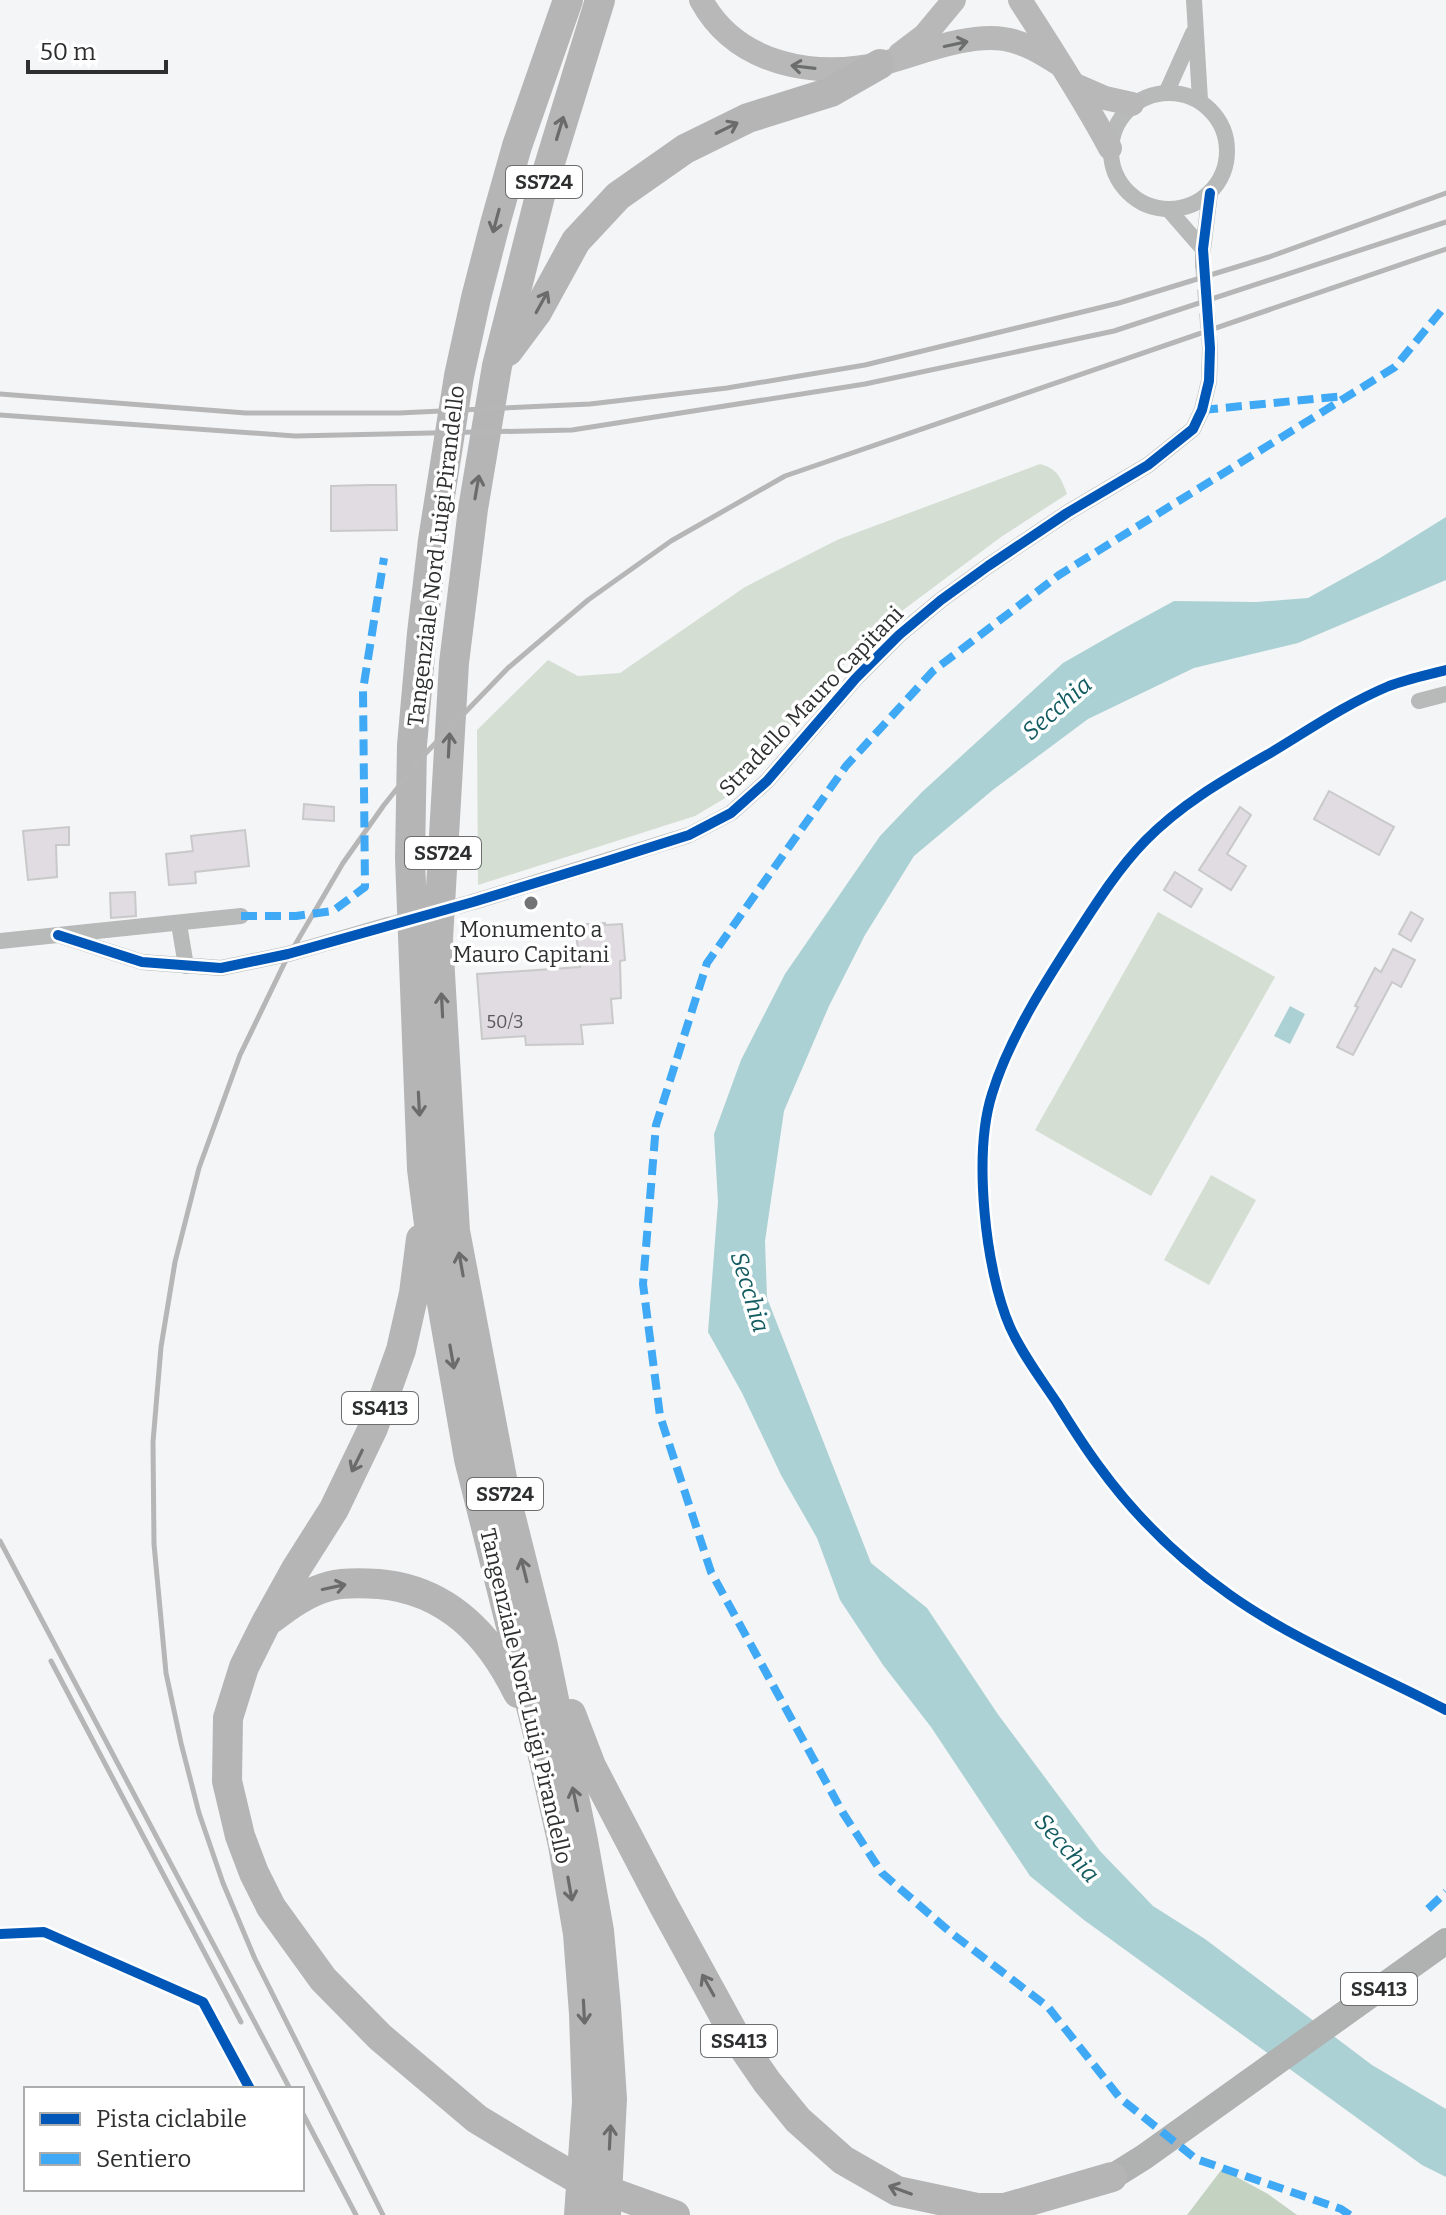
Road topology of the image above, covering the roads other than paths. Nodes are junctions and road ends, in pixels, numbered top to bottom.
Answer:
1 (545, 0) edge
2 (568, 0) edge
3 (600, 0) edge
4 (701, 0) edge
5 (954, 0) edge
6 (1020, 0) edge
7 (1194, 0) edge
8 (1195, 28) junction
9 (880, 64) junction
10 (1059, 64) junction
11 (1075, 85) junction
12 (1167, 91) junction
13 (1200, 100) junction
14 (1132, 104) junction
15 (517, 146) junction
16 (1110, 148) junction
17 (1210, 193) junction
18 (1169, 210) junction
19 (1210, 348) tunnel mouth
20 (497, 366) junction
21 (1446, 694) edge
22 (1419, 701) dead end
23 (473, 902) tunnel mouth
24 (241, 916) dead end
25 (179, 924) junction
26 (388, 925) tunnel mouth
27 (58, 935) junction
28 (0, 941) edge
29 (186, 966) junction
30 (422, 1169) junction
31 (266, 1623) junction
32 (543, 1646) junction
33 (538, 1734) junction
34 (588, 1932) junction
35 (1446, 1941) edge
36 (1112, 2177) junction
37 (579, 2215) edge
38 (606, 2215) edge
39 (675, 2215) edge
40 (1031, 2215) edge
41 (1054, 2215) edge

1 - 15 highway
2 - 15 highway, Tangenziale Nord Luigi Pirandello / SS724
20 -> 3 highway, Tangenziale Nord Luigi Pirandello / SS724
9 -> 4 street
5 - 9 street
6 - 10 street
7 - 8 street
8 - 12 street
8 - 13 street
9 -> 10 street
20 -> 9 highway
10 - 11 street
11 - 14 street
11 - 16 street
12 - 13 street
12 - 14 street
13 - 17 street
14 - 16 street
15 -> 30 highway, Tangenziale Nord Luigi Pirandello / SS724
16 - 18 street
17 - 18 street
17 - 18 street
19 - 23 street, Stradello Mauro Capitani
32 -> 20 highway, Tangenziale Nord Luigi Pirandello / SS724
21 - 22 street
24 - 25 street
25 - 27 street
25 - 29 street
26 - 29 street
27 - 28 street
27 - 29 street
30 -> 31 highway, SS413
30 -> 33 highway, Tangenziale Nord Luigi Pirandello / SS724
31 -> 33 highway, SS413
31 - 39 highway, SS413
34 -> 32 highway, Tangenziale Nord Luigi Pirandello / SS724
36 -> 32 highway, SS413
33 -> 34 highway, Tangenziale Nord Luigi Pirandello / SS724
34 -> 37 highway, Tangenziale Nord Luigi Pirandello / SS724
38 -> 34 highway, Tangenziale Nord Luigi Pirandello / SS724
35 - 36 main road, SS413
36 - 40 highway, SS413
36 - 41 highway, SS413

